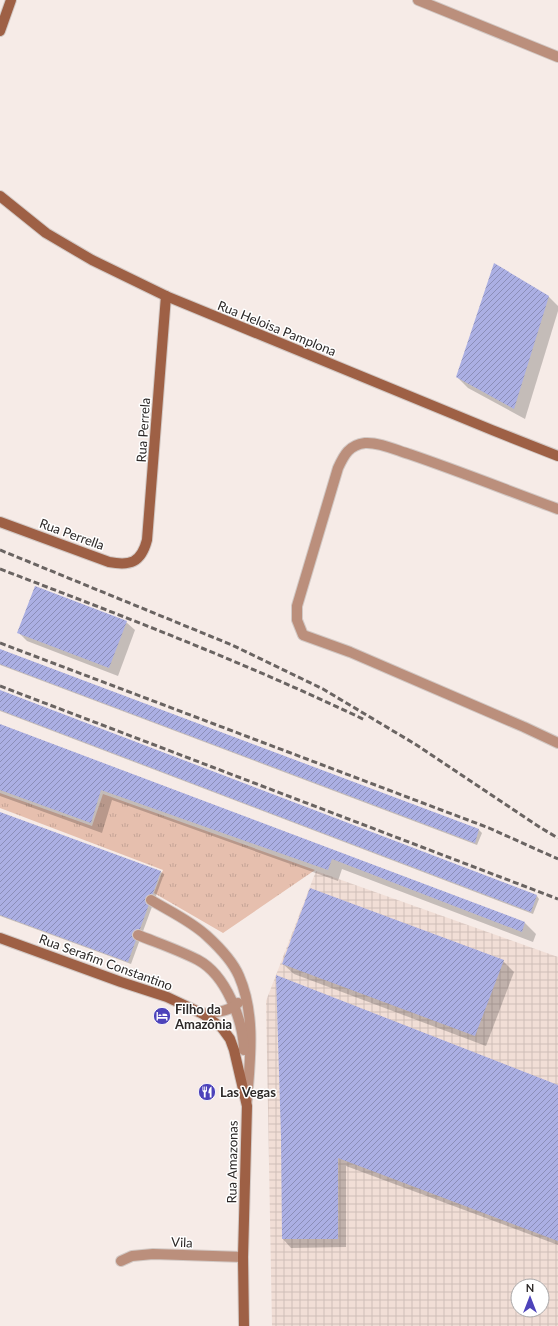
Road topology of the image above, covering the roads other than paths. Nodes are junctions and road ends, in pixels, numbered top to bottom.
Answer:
1 (11, 0) edge
2 (418, 0) edge
3 (0, 31) edge
4 (558, 57) edge
5 (0, 196) edge
6 (166, 296) junction
7 (558, 456) edge
8 (558, 509) edge
9 (0, 522) edge
10 (135, 561) joint
11 (558, 743) edge
12 (151, 900) dead end
13 (138, 935) dead end
14 (0, 938) edge
15 (246, 997) junction
16 (234, 1007) junction
17 (203, 1014) junction
18 (246, 1106) junction
19 (243, 1257) junction
20 (121, 1261) dead end
21 (244, 1326) edge

1 - 3 street
2 - 4 street
5 - 6 street, Rua Heloisa Pamplona
6 - 7 street, Rua Heloisa Pamplona
6 - 10 street, Rua Perrela
8 - 11 street
9 - 10 street, Rua Perrella
12 - 15 street
13 - 16 street
14 - 17 street, Rua Serafim Constantino
15 - 16 street
15 - 18 street
16 - 17 street
16 - 18 street
17 - 18 street, Rua Amazonas
18 - 19 street, Rua Amazonas
19 - 20 street, Vila
19 - 21 street, Rua Amazonas

